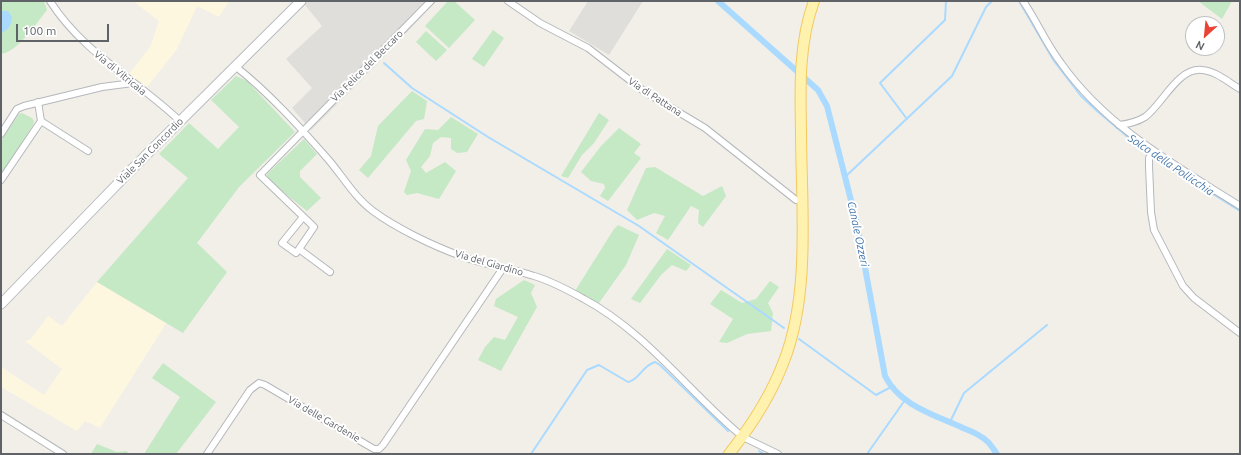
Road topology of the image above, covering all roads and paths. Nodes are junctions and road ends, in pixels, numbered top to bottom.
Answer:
1 (50, 1) edge
2 (301, 1) edge
3 (431, 1) edge
4 (508, 1) edge
5 (814, 1) edge
6 (1023, 1) edge
7 (235, 66) junction
8 (133, 83) junction
9 (1240, 89) edge
10 (38, 102) junction
11 (40, 121) junction
12 (180, 121) junction
13 (1119, 125) junction
14 (303, 131) junction
15 (1, 134) edge
16 (88, 151) dead end
17 (1152, 154) junction
18 (1, 180) edge
19 (796, 200) dead end
20 (1240, 206) edge
21 (303, 217) junction
22 (299, 249) junction
23 (503, 268) junction
24 (330, 272) dead end
25 (1, 304) edge
26 (1240, 333) edge
27 (1, 415) edge
28 (737, 432) dead end
29 (747, 439) dead end
30 (63, 454) edge
31 (207, 454) edge
32 (729, 454) edge
33 (778, 454) edge

1 - 8 street, Via di Vitricaia
2 - 7 main road, Viale San Concordio
3 - 14 street, Via Felice del Beccaro
4 - 19 street, Via di Pattana
5 - 32 main road
6 - 13 street
7 - 12 main road, Viale San Concordio
7 - 14 street, Via del Giardino
8 - 10 street
8 - 12 street, Via di Vitricaia
9 - 13 street
10 - 11 street
10 - 15 street
11 - 16 street
11 - 18 street
12 - 25 main road, Viale San Concordio
13 - 17 street
14 - 21 street
14 - 23 street, Via del Giardino
17 - 20 street
17 - 26 street
21 - 22 street
21 - 22 street
22 - 24 street
23 - 28 street, Via del Giardino
23 - 31 street, Via delle Gardenie
27 - 30 street
29 - 33 street

